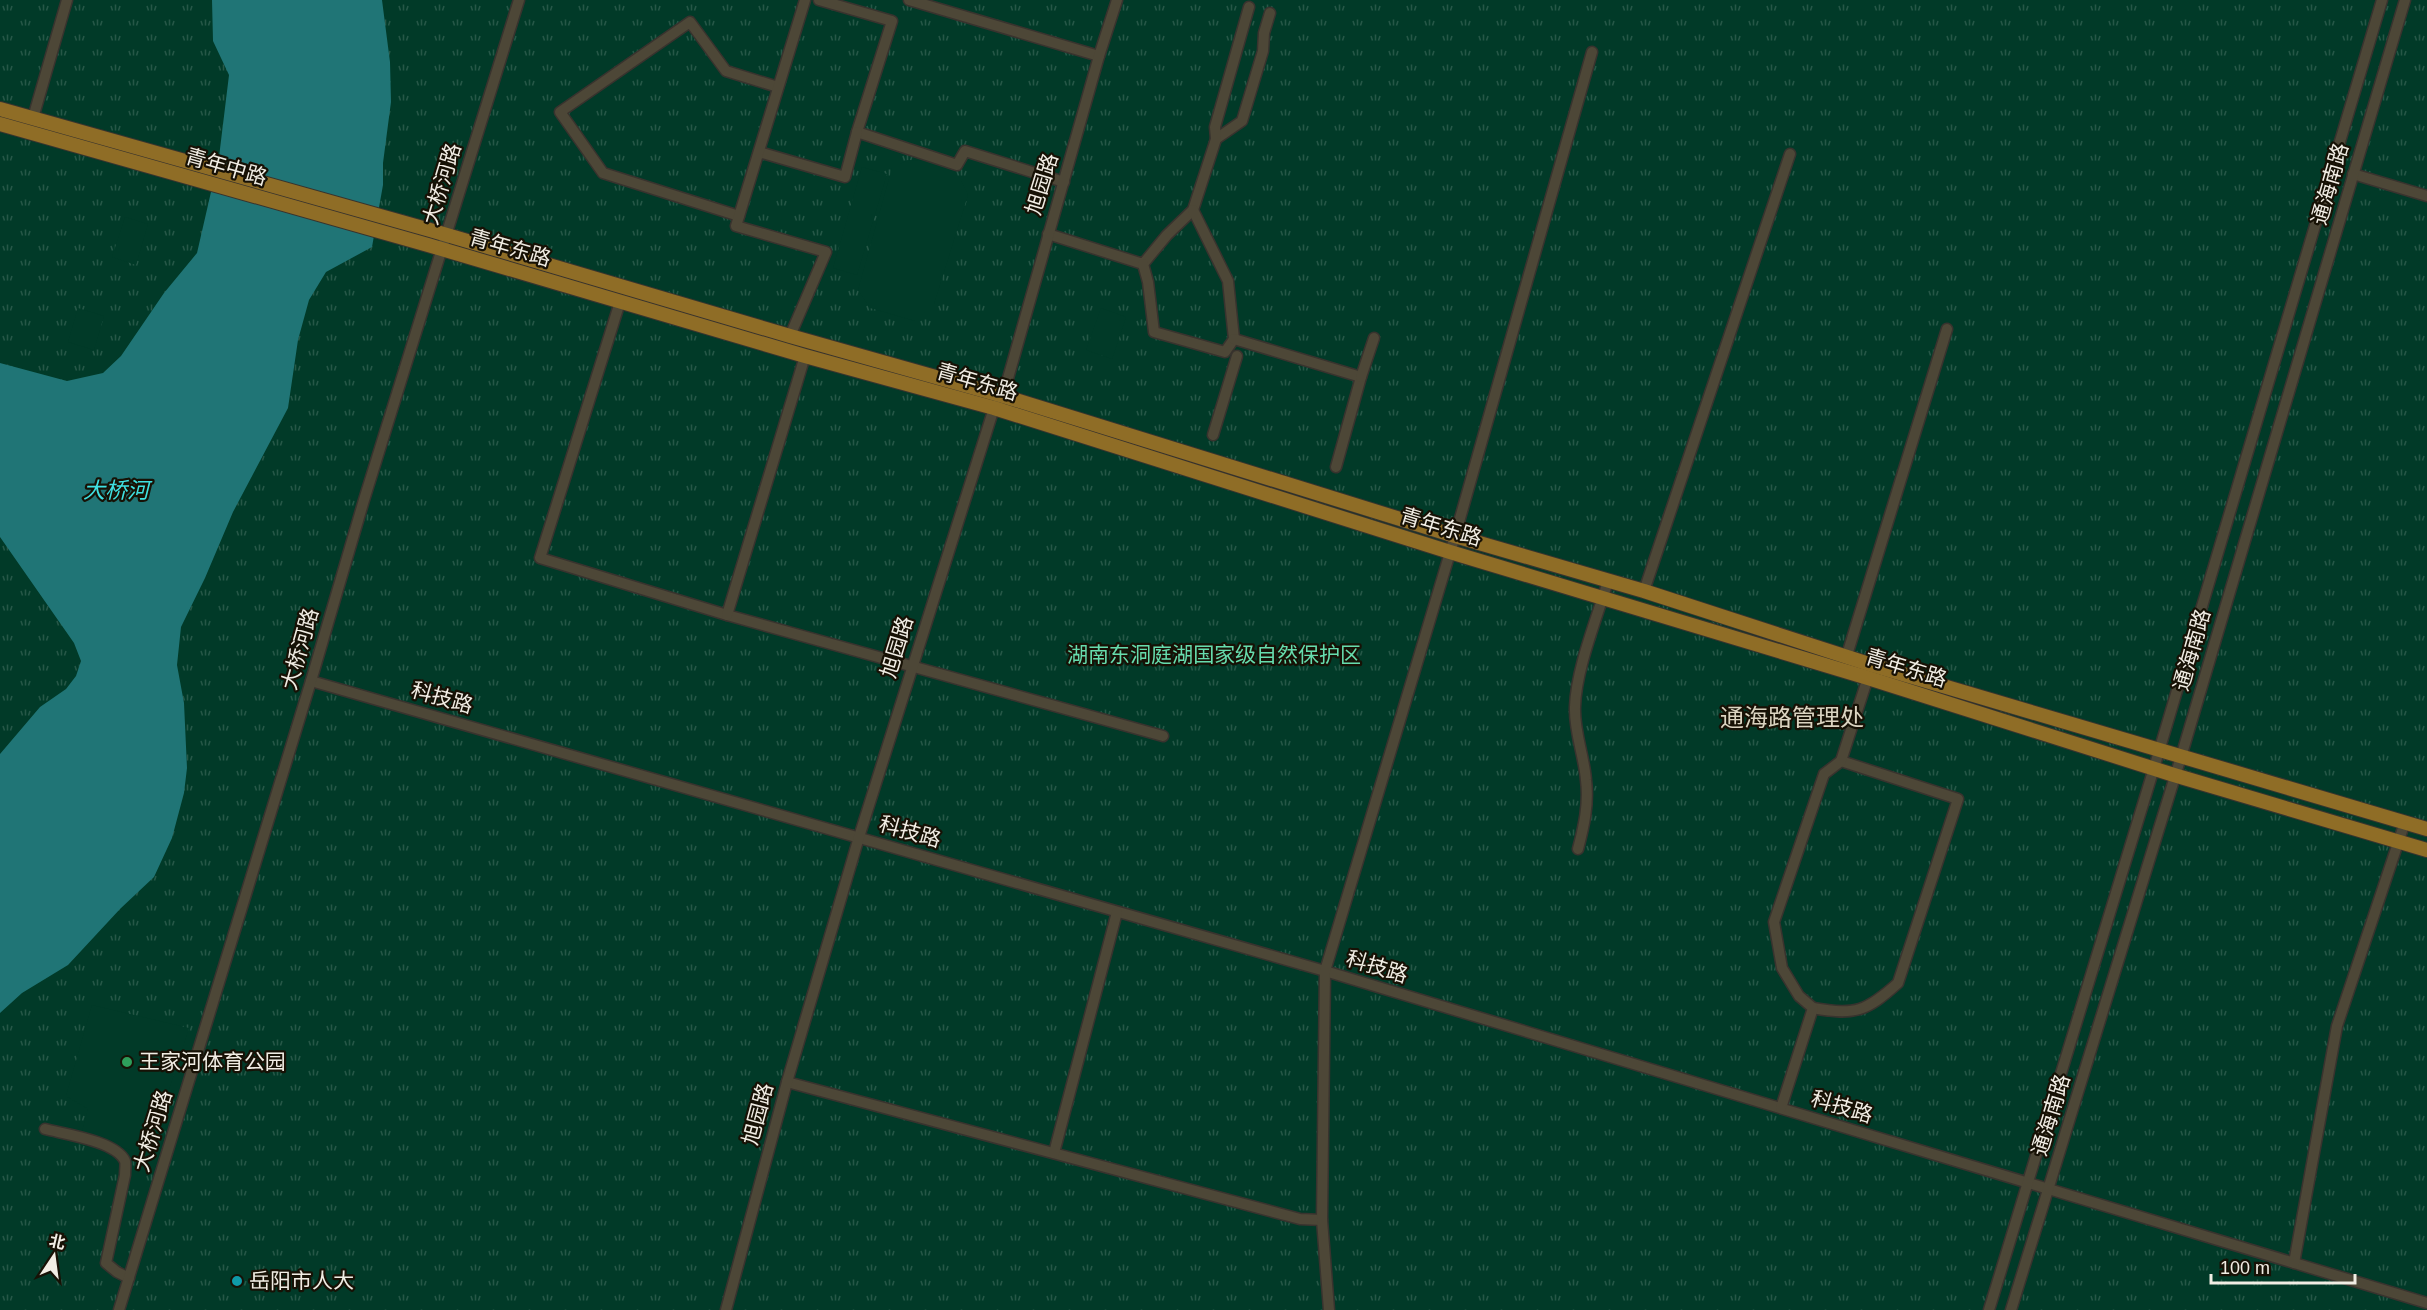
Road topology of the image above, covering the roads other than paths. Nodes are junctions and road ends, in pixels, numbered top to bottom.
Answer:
1 (67, 0) edge
2 (519, 0) edge
3 (805, 0) edge
4 (819, 0) edge
5 (909, 0) edge
6 (1117, 0) edge
7 (2382, 0) edge
8 (2405, 0) edge
9 (1249, 7) dead end
10 (1270, 13) dead end
11 (1243, 26) junction
12 (1264, 33) junction
13 (1592, 52) dead end
14 (1099, 56) junction
15 (778, 87) junction
16 (0, 109) edge
17 (33, 118) junction
18 (0, 124) edge
19 (856, 132) junction
20 (1216, 140) junction
21 (759, 152) junction
22 (1790, 154) dead end
23 (2353, 174) junction
24 (1064, 182) junction
25 (2427, 196) edge
26 (1193, 210) junction
27 (739, 216) junction
28 (1048, 234) junction
29 (447, 235) junction
30 (435, 248) junction
31 (1143, 264) junction
32 (620, 302) junction
33 (1947, 329) dead end
34 (790, 336) junction
35 (1374, 338) dead end
36 (1238, 340) junction
37 (1225, 352) junction
38 (805, 356) junction
39 (1237, 356) junction
40 (1361, 377) junction
41 (1003, 396) junction
42 (994, 408) junction
43 (1213, 435) dead end
44 (1336, 467) dead end
45 (1455, 536) junction
46 (1450, 552) junction
47 (1608, 581) junction
48 (1644, 591) junction
49 (1603, 598) junction
50 (727, 615) junction
51 (1847, 655) junction
52 (912, 666) junction
53 (1870, 671) junction
54 (311, 681) junction
55 (1163, 736) dead end
56 (2158, 751) junction
57 (2181, 757) junction
58 (1840, 761) junction
59 (2154, 768) junction
60 (2174, 775) junction
61 (2405, 822) junction
62 (2427, 829) edge
63 (859, 837) junction
64 (2397, 842) junction
65 (1578, 849) dead end
66 (2427, 850) edge
67 (1117, 912) junction
68 (1325, 971) junction
69 (1813, 1008) junction
70 (787, 1082) junction
71 (1781, 1108) junction
72 (45, 1129) dead end
73 (1054, 1153) junction
74 (2028, 1183) junction
75 (2049, 1189) junction
76 (1322, 1220) junction
77 (2294, 1263) junction
78 (129, 1278) junction
79 (2427, 1303) edge
80 (2413, 1305) edge
81 (119, 1310) edge
82 (726, 1310) edge
83 (1329, 1310) edge
84 (1989, 1310) edge
85 (2011, 1310) edge

1 - 17 street
2 - 29 street, 大桥河路
3 - 15 street
4 - 19 street
5 - 14 street
6 - 14 street, 旭园路
7 - 56 street, 通海南路
8 - 23 street, 通海南路
9 - 11 street
10 - 12 street
11 - 12 street
11 - 20 street
12 - 20 street
13 - 45 street
14 - 24 street, 旭园路
15 - 21 street
15 - 27 street
16 - 17 main road, 青年东路
17 - 29 main road, 青年东路
18 - 30 main road, 青年中路
19 - 21 street
19 - 24 street
20 - 26 street
21 - 27 street
22 - 48 street
23 - 25 street
23 - 57 street, 通海南路
24 - 28 street, 旭园路
26 - 31 street
26 - 36 street
27 - 34 street
28 - 31 street
28 - 41 street, 旭园路
29 - 30 street, 大桥河路
29 - 34 main road, 青年东路
30 - 32 main road, 青年东路
30 - 54 street, 大桥河路
31 - 37 street
32 - 38 main road, 青年东路
32 - 50 street
33 - 51 street
34 - 41 main road, 青年东路
35 - 40 street
36 - 37 street
36 - 39 street
36 - 40 street
37 - 39 street
38 - 42 main road, 青年东路
38 - 50 street
39 - 43 street
40 - 44 street
41 - 42 street, 旭园路
41 - 45 main road, 青年东路
42 - 46 main road, 青年东路
42 - 52 street, 旭园路
45 - 46 street
45 - 47 main road, 青年东路
46 - 49 main road, 青年东路
46 - 68 street
47 - 48 main road, 青年东路
47 - 49 street
48 - 51 main road, 青年东路
49 - 53 main road, 青年东路
49 - 65 street
50 - 52 street
51 - 53 main road, 青年东路
52 - 55 street
52 - 63 street, 旭园路
53 - 56 main road, 青年东路
53 - 58 street
53 - 59 main road, 青年东路
54 - 63 street, 科技路
54 - 78 street, 大桥河路
56 - 57 main road, 青年东路
56 - 59 street, 通海南路
57 - 60 street, 通海南路
57 - 61 main road, 青年东路
58 - 69 street
58 - 69 street
59 - 60 main road, 青年东路
59 - 74 street, 通海南路
60 - 64 main road, 青年东路
60 - 75 street, 通海南路
61 - 62 main road, 青年东路
61 - 64 street
63 - 67 street, 科技路
63 - 70 street, 旭园路
64 - 66 main road, 青年东路
64 - 77 street
67 - 68 street, 科技路
67 - 73 street
68 - 71 street, 科技路
68 - 76 street
69 - 71 street
70 - 73 street
70 - 82 street, 旭园路
71 - 74 street, 科技路
72 - 78 street
73 - 76 street
74 - 75 street, 科技路
74 - 84 street, 通海南路
75 - 77 street, 科技路
75 - 85 street, 通海南路
76 - 83 street
77 - 80 street, 科技路
78 - 81 street, 大桥河路
79 - 80 street, 科技路

